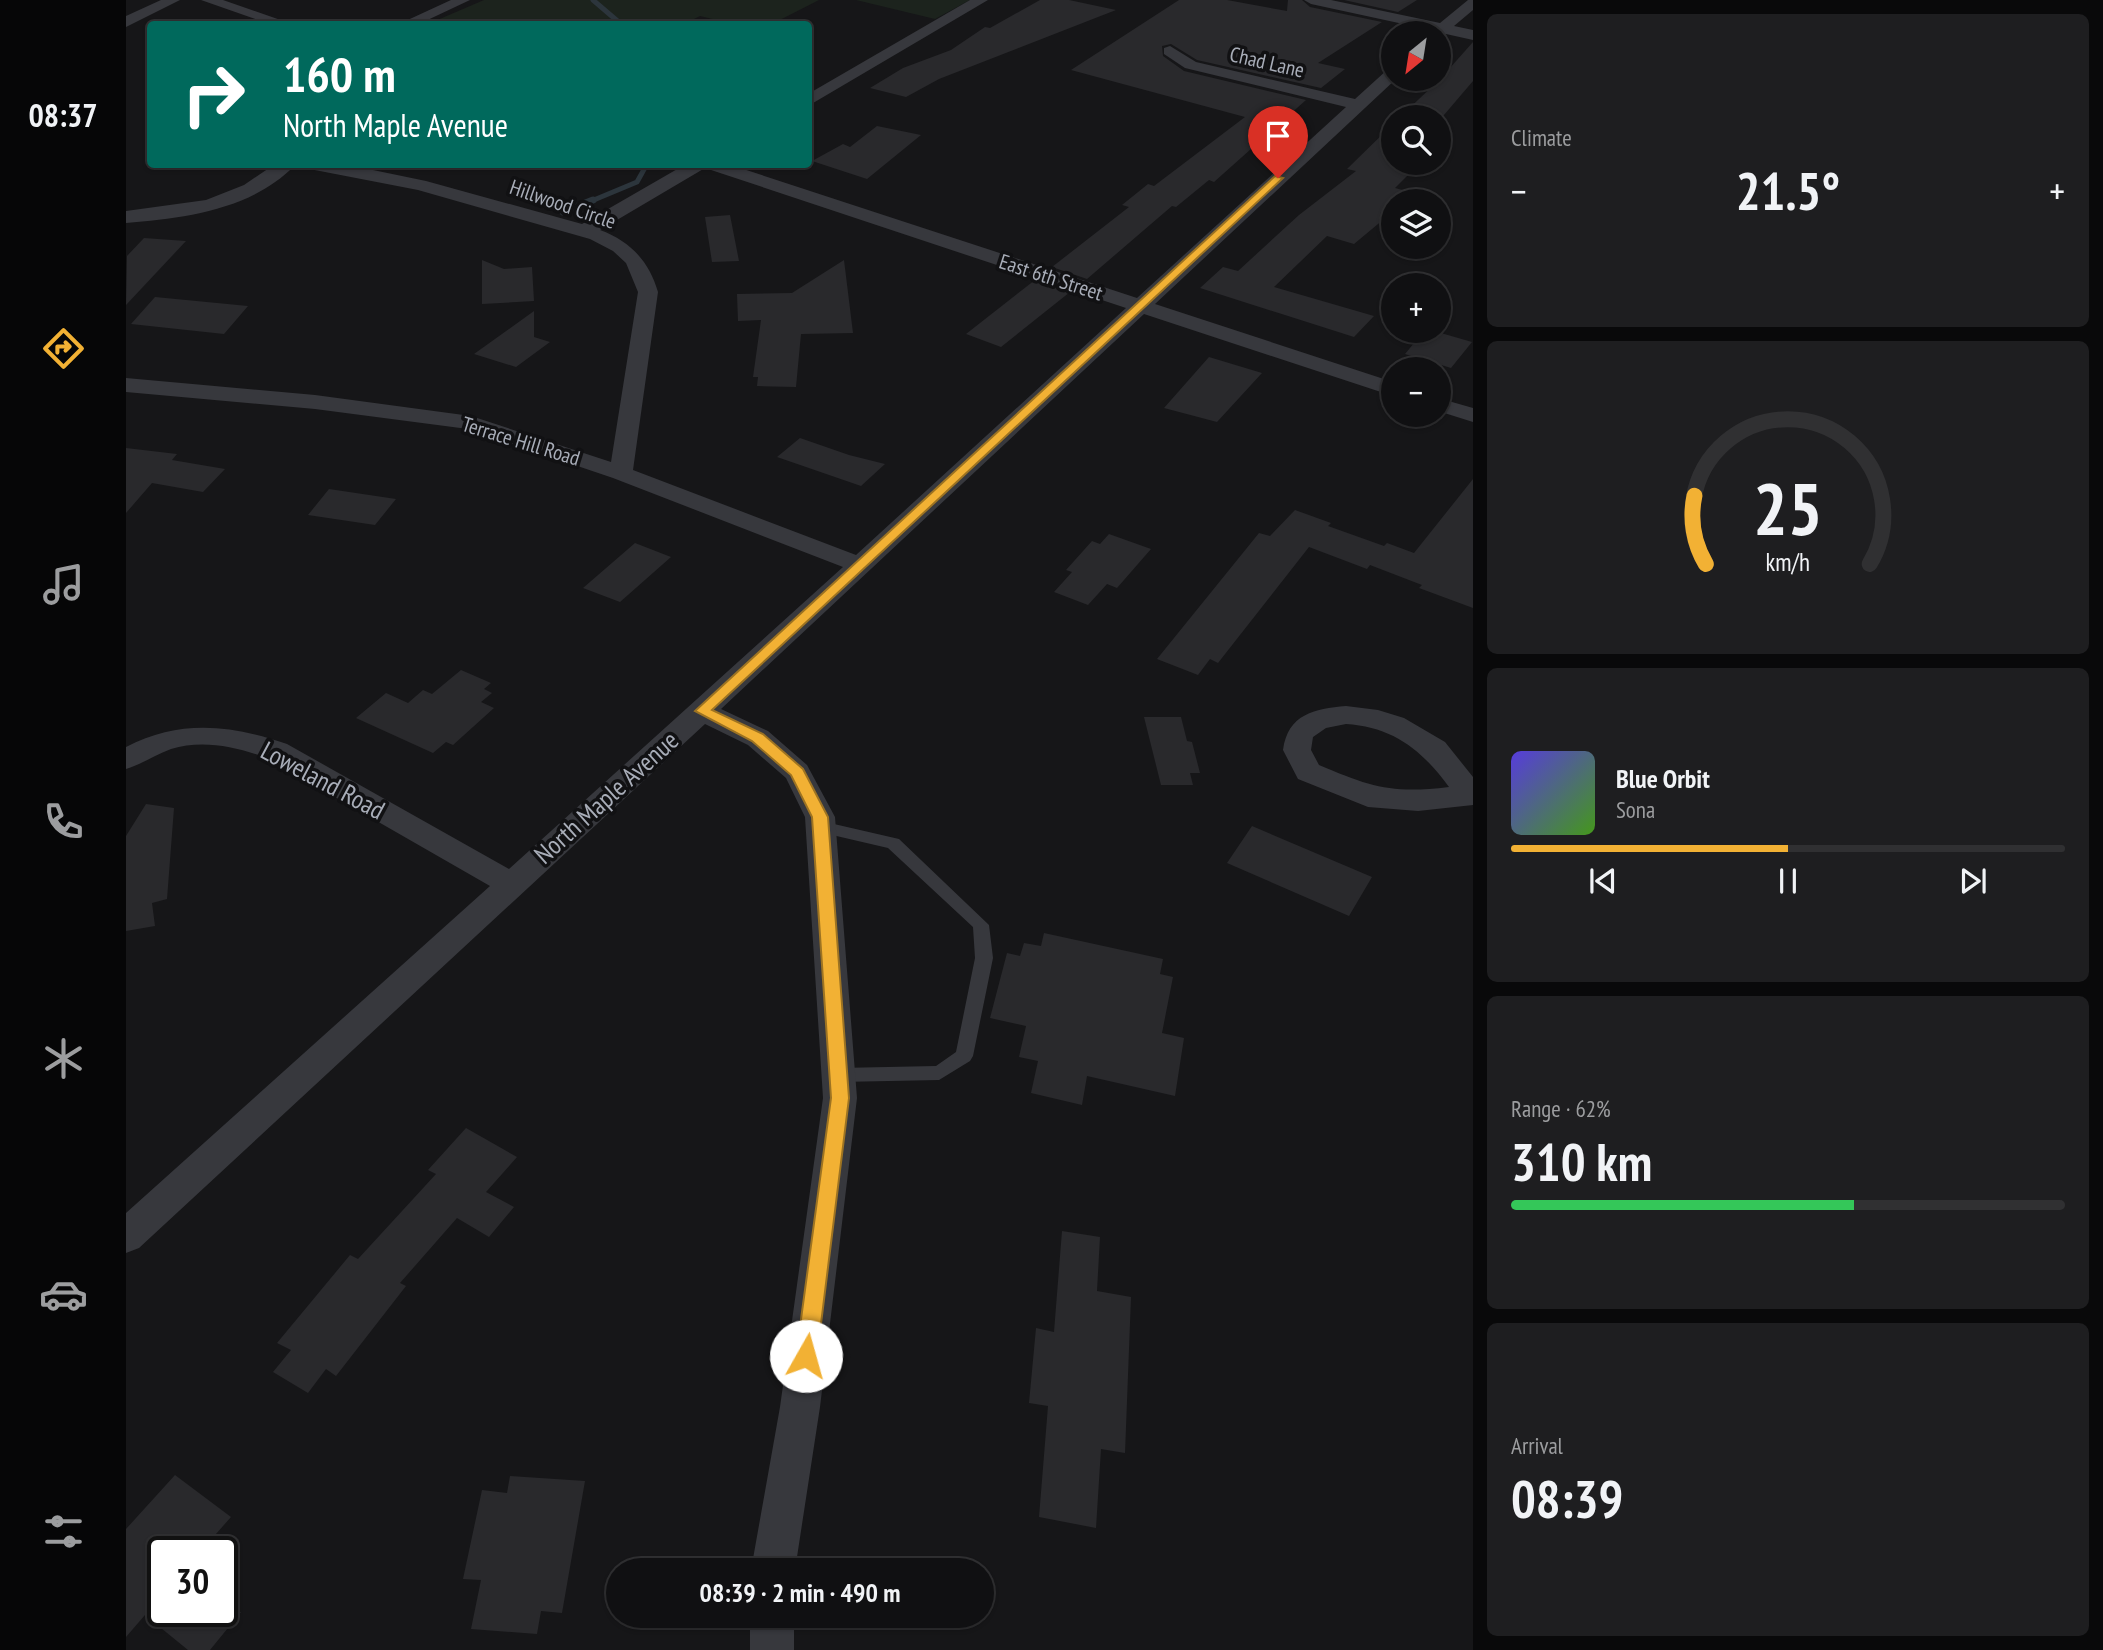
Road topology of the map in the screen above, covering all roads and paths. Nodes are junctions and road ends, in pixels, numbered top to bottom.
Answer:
1 (173, 0) edge
2 (208, 0) edge
3 (463, 0) edge
4 (981, 0) edge
5 (1311, 0) edge
6 (1473, 3) edge
7 (274, 21) edge
8 (414, 21) edge
9 (1398, 21) edge
10 (1451, 21) edge
11 (126, 22) edge
12 (1451, 32) edge
13 (1473, 35) edge
14 (1170, 51) dead end
15 (1381, 84) edge
16 (812, 99) edge
17 (1358, 105) junction
18 (281, 168) edge
19 (337, 168) edge
20 (693, 168) edge
21 (721, 168) edge
22 (126, 217) edge
23 (584, 231) junction
24 (1139, 306) junction
25 (126, 385) edge
26 (1381, 385) edge
27 (1451, 408) edge
28 (1473, 414) edge
29 (621, 473) junction
30 (858, 564) junction
31 (702, 711) junction
32 (126, 759) edge
33 (1472, 795) edge
34 (821, 827) junction
35 (509, 883) junction
36 (839, 1075) junction
37 (126, 1236) edge
38 (775, 1558) edge
39 (772, 1628) edge
40 (772, 1650) edge

1 - 11 street
2 - 7 street
3 - 8 street
4 - 16 street
5 - 9 street
6 - 10 street
12 - 13 street
14 - 17 street, Chad Lane
15 - 17 street, North Maple Avenue
17 - 24 street, North Maple Avenue
18 - 22 street
19 - 23 street, Hillwood Circle
20 - 23 street
21 - 24 street, East 6th Street
23 - 29 street, Hillwood Circle
24 - 26 street, East 6th Street
24 - 30 street, North Maple Avenue
25 - 29 street, Terrace Hill Road
27 - 28 street
29 - 30 street, Terrace Hill Road
30 - 31 street, North Maple Avenue
31 - 34 street
31 - 35 street, North Maple Avenue
32 - 35 street, Loweland Road
33 - 33 street
34 - 36 street
34 - 36 lane
35 - 37 street, North Maple Avenue
36 - 38 street
39 - 40 street

